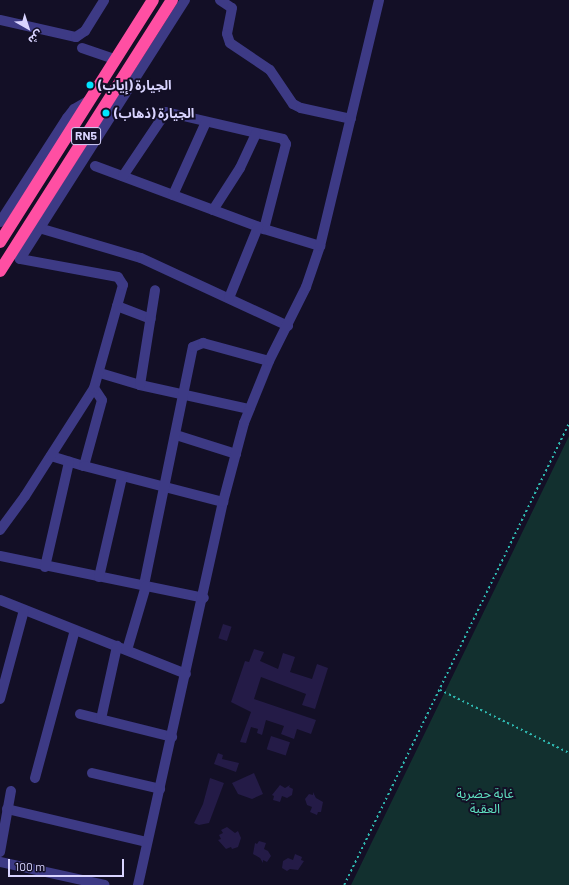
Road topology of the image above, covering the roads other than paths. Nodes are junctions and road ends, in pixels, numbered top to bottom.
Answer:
1 (104, 0) edge
2 (153, 0) edge
3 (172, 0) edge
4 (185, 0) edge
5 (220, 0) edge
6 (379, 0) edge
7 (0, 20) edge
8 (82, 48) dead end
9 (114, 59) junction
10 (88, 101) junction
11 (351, 119) junction
12 (206, 122) junction
13 (256, 134) junction
14 (95, 166) dead end
15 (122, 176) junction
16 (173, 195) junction
17 (213, 210) junction
18 (0, 222) edge
19 (39, 228) junction
20 (261, 228) junction
21 (0, 242) edge
22 (320, 246) junction
23 (0, 271) edge
24 (155, 290) dead end
25 (229, 298) junction
26 (117, 306) junction
27 (151, 319) junction
28 (288, 326) junction
29 (269, 361) junction
30 (100, 373) junction
31 (140, 385) junction
32 (94, 388) junction
33 (185, 395) junction
34 (249, 409) junction
35 (176, 436) junction
36 (236, 454) junction
37 (51, 456) junction
38 (69, 462) junction
39 (84, 466) junction
40 (122, 477) junction
41 (165, 488) junction
42 (223, 502) junction
43 (0, 530) edge
44 (0, 556) edge
45 (45, 567) junction
46 (99, 577) junction
47 (145, 585) junction
48 (204, 598) junction
49 (0, 600) edge
50 (24, 610) junction
51 (75, 630) junction
52 (117, 646) junction
53 (127, 650) junction
54 (186, 674) junction
55 (0, 699) edge
56 (80, 714) dead end
57 (101, 719) junction
58 (172, 737) junction
59 (92, 773) dead end
60 (35, 778) dead end
61 (160, 789) junction
62 (11, 791) dead end
63 (7, 809) junction
64 (147, 842) junction
65 (0, 852) edge
66 (0, 862) edge
67 (105, 885) edge
68 (138, 885) edge

1 - 7 street
2 - 9 highway, RN5
3 - 23 highway, RN5
4 - 19 street
5 - 11 street
6 - 11 street
8 - 9 street
9 - 10 highway, RN5
10 - 18 street
10 - 21 highway, RN5
11 - 22 street
12 - 13 street
12 - 15 street
12 - 16 street
13 - 17 street
13 - 20 street
14 - 15 street
15 - 16 street
16 - 17 street
17 - 20 street
19 - 25 street
19 - 26 street
20 - 22 street
20 - 25 street
22 - 28 street
24 - 27 street
25 - 28 street
26 - 27 street
26 - 30 street
27 - 31 street
28 - 29 street
29 - 33 street
29 - 34 street
30 - 31 street
30 - 32 street
31 - 33 street
32 - 37 street
32 - 39 street
33 - 34 street
33 - 35 street
34 - 36 street
35 - 36 street
35 - 41 street
36 - 42 street
37 - 38 street
37 - 43 street
38 - 39 street
38 - 45 street
39 - 40 street
40 - 41 street
40 - 46 street
41 - 42 street
41 - 47 street
42 - 48 street
44 - 45 street
45 - 46 street
46 - 47 street
47 - 48 street
47 - 53 street
48 - 54 street
49 - 50 street
50 - 51 street
50 - 55 street
51 - 52 street
51 - 60 street
52 - 53 street
52 - 57 street
53 - 54 street
54 - 58 street
56 - 57 street
57 - 58 street
58 - 61 street
59 - 61 street
61 - 64 street
62 - 63 street
63 - 64 street
63 - 65 street
64 - 68 street
66 - 67 street

